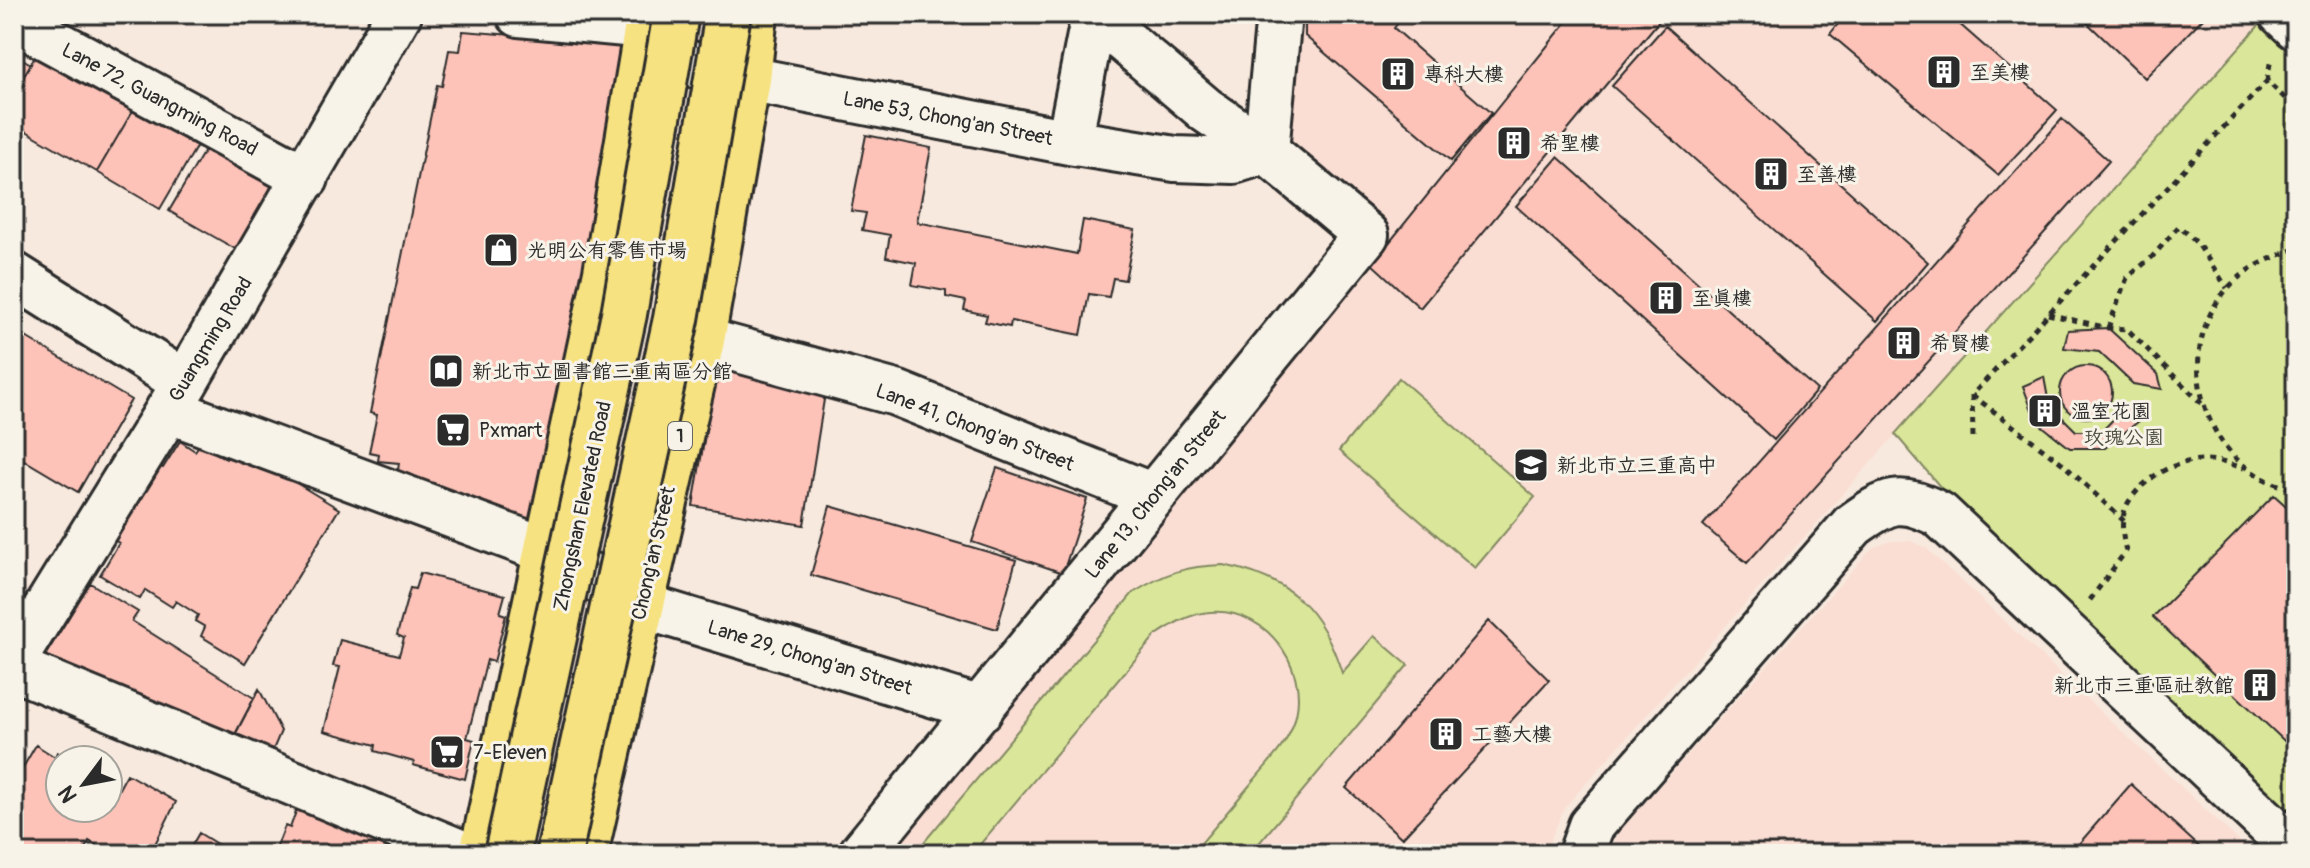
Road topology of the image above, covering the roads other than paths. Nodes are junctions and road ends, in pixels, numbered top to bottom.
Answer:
1 (399, 14) edge
2 (519, 14) edge
3 (728, 14) edge
4 (755, 14) edge
5 (1093, 14) edge
6 (1279, 14) edge
7 (2282, 14) edge
8 (657, 18) edge
9 (14, 20) edge
10 (2296, 27) edge
11 (748, 79) junction
12 (1069, 142) junction
13 (1266, 151) junction
14 (306, 178) junction
15 (14, 275) edge
16 (702, 340) junction
17 (176, 396) junction
18 (1153, 496) junction
19 (548, 551) junction
20 (640, 605) junction
21 (14, 660) edge
22 (14, 668) edge
23 (981, 709) junction
24 (2296, 850) edge
25 (465, 854) edge
26 (482, 854) edge
27 (507, 854) edge
28 (559, 854) edge
29 (585, 854) edge
30 (861, 854) edge
31 (1581, 854) edge

1 - 14 street, Guangming Road
2 - 8 street
3 - 28 main road, 1, bridge
4 - 11 main road, Chong'an Street / 1
5 - 12 street
5 - 13 street
6 - 13 street
7 - 10 street
8 - 11 street, Lane 53, Chong'an Street
8 - 19 main road
8 - 27 main road, Zhongshan Elevated Road, bridge
9 - 14 street, Lane 72, Guangming Road
11 - 12 street, Lane 53, Chong'an Street
11 - 16 main road, Chong'an Street / 1
12 - 13 street, Lane 53, Chong'an Street
13 - 18 street, Lane 13, Chong'an Street
14 - 17 street, Guangming Road
15 - 17 street, Lane 29, Chong'an Street
16 - 18 street, Lane 41, Chong'an Street
16 - 20 main road, Chong'an Street / 1
17 - 19 street, Lane 29, Chong'an Street
17 - 21 street, Guangming Road
18 - 23 street, Lane 13, Chong'an Street
19 - 20 street, Lane 29, Chong'an Street
19 - 26 main road
20 - 23 street, Lane 29, Chong'an Street
20 - 29 main road, Chong'an Street / 1
22 - 25 street
23 - 30 street, Lane 13, Chong'an Street
24 - 31 street

